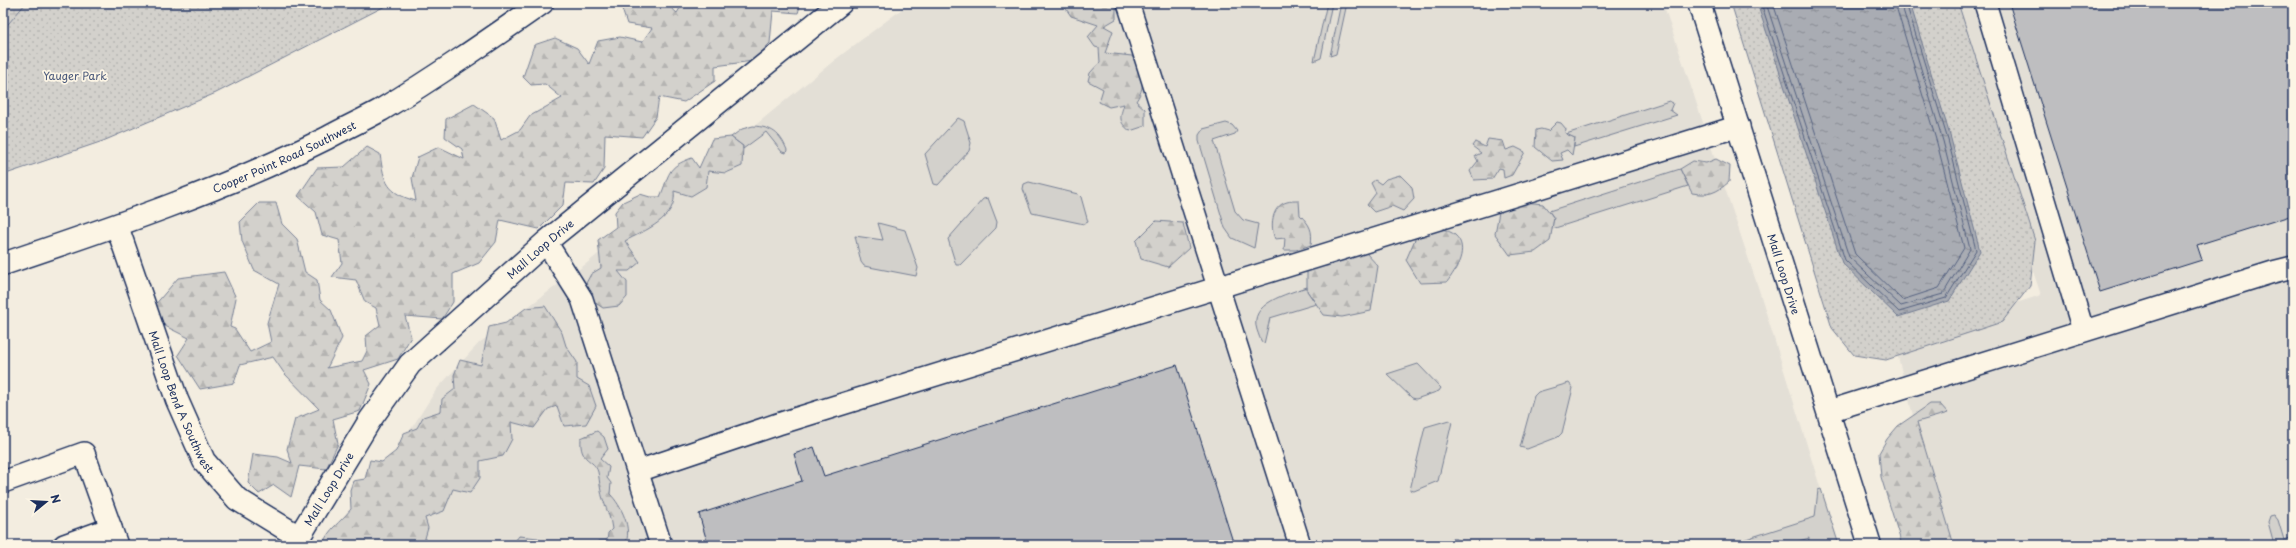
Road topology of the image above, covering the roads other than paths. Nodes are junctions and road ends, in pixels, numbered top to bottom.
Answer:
1 (542, 3) edge
2 (842, 3) edge
3 (1128, 3) edge
4 (1700, 3) edge
5 (1985, 3) edge
6 (1739, 126) junction
7 (117, 226) junction
8 (546, 242) junction
9 (3, 264) edge
10 (2293, 267) edge
11 (1217, 288) junction
12 (2083, 330) junction
13 (1829, 411) junction
14 (638, 471) junction
15 (3, 482) edge
16 (114, 537) edge
17 (298, 541) edge
18 (64, 545) edge
19 (661, 545) edge
20 (1300, 545) edge
21 (1870, 545) edge

1 - 7 street, Cooper Point Road Southwest
2 - 8 street, Mall Loop Drive
3 - 11 lane
4 - 6 street, Mall Loop Drive
5 - 12 lane
6 - 11 lane
6 - 13 street, Mall Loop Drive
7 - 9 street, Cooper Point Road Southwest
7 - 17 street, Mall Loop Bend A Southwest
8 - 14 lane
8 - 17 street, Mall Loop Drive
10 - 12 lane
11 - 14 lane
11 - 20 lane
12 - 13 lane
13 - 21 street, Mall Loop Drive
14 - 19 lane
15 - 16 lane
16 - 18 lane

